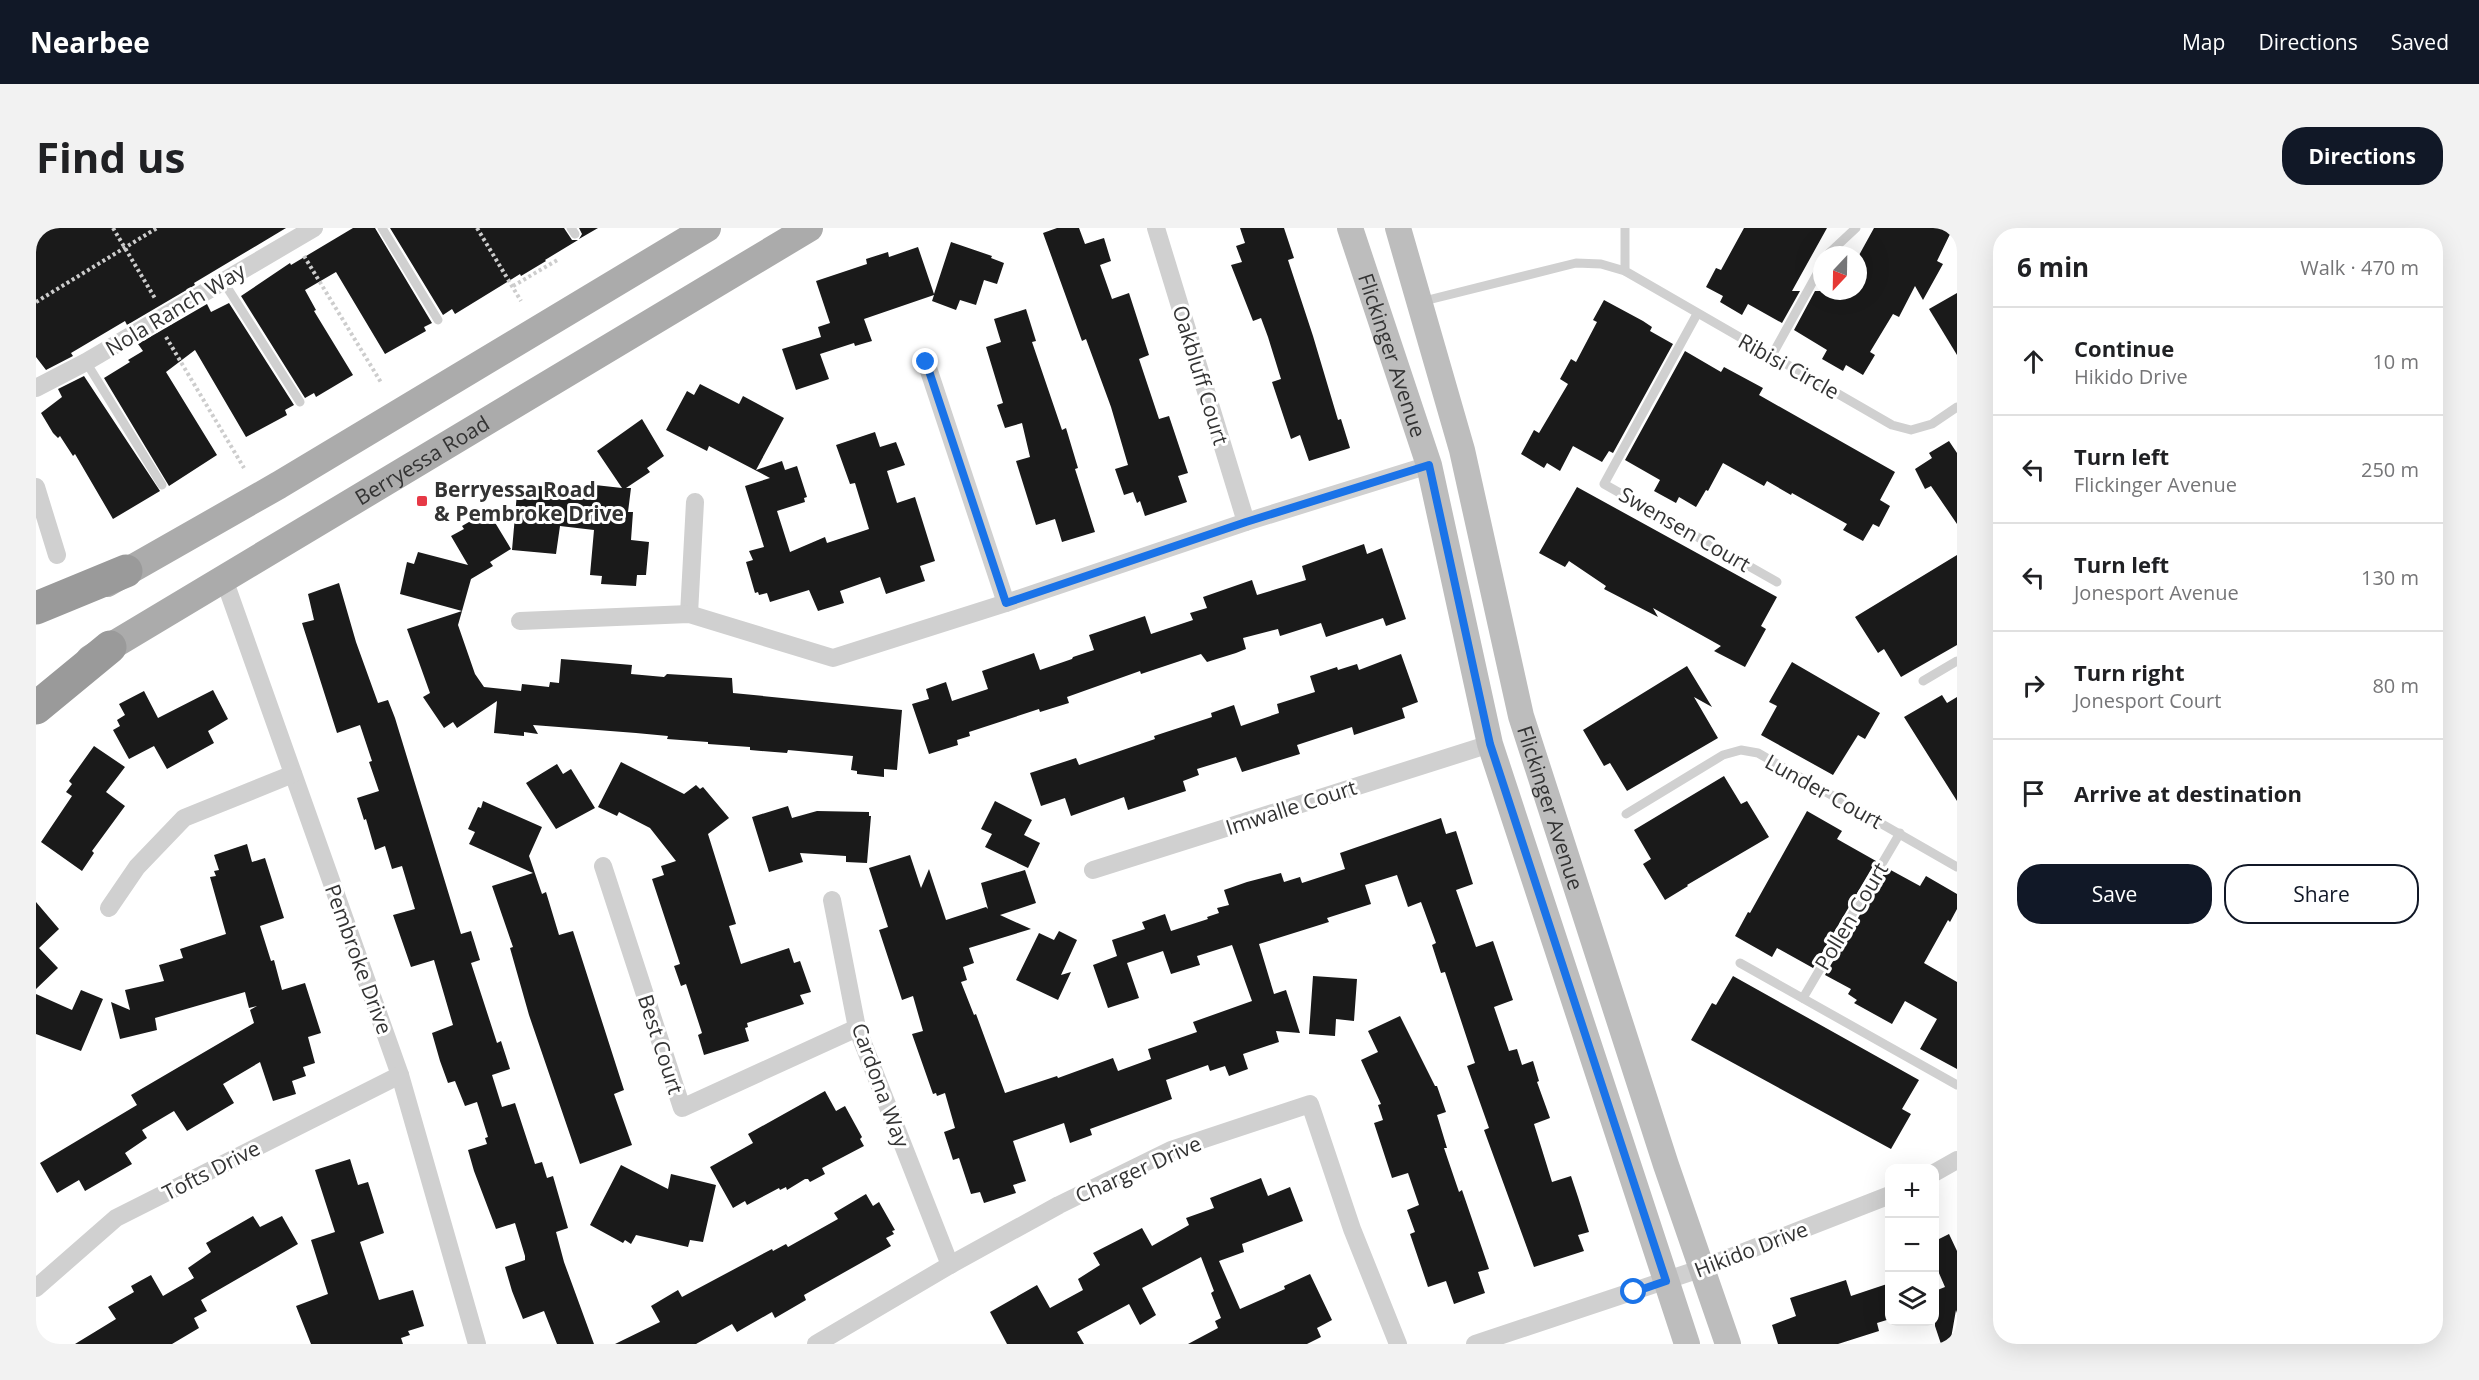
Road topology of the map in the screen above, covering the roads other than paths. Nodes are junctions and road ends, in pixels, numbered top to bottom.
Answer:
1 (314, 228) edge
2 (382, 228) edge
3 (809, 228) edge
4 (1156, 228) edge
5 (1350, 228) edge
6 (1398, 228) edge
7 (1625, 228) edge
8 (1856, 228) edge
9 (701, 229) edge
10 (1837, 246) edge
11 (1625, 271) junction
12 (224, 280) junction
13 (1813, 281) edge
14 (1418, 303) junction
15 (1697, 314) junction
16 (438, 320) dead end
17 (1771, 357) junction
18 (86, 362) junction
19 (926, 362) dead end
20 (36, 388) edge
21 (300, 402) dead end
22 (1957, 407) edge
23 (1429, 465) junction
24 (162, 485) dead end
25 (36, 487) edge
26 (695, 502) dead end
27 (1246, 522) junction
28 (57, 555) dead end
29 (126, 572) junction
30 (224, 579) junction
31 (1777, 582) dead end
32 (1006, 603) junction
33 (36, 608) edge
34 (688, 614) junction
35 (520, 621) dead end
36 (36, 626) edge
37 (110, 647) junction
38 (1957, 662) edge
39 (1923, 681) dead end
40 (36, 692) edge
41 (36, 708) edge
42 (1490, 744) junction
43 (293, 774) junction
44 (1626, 814) dead end
45 (1900, 833) junction
46 (603, 866) dead end
47 (1957, 867) edge
48 (1093, 870) dead end
49 (832, 900) dead end
50 (109, 908) dead end
51 (1740, 963) dead end
52 (1803, 998) junction
53 (857, 1028) junction
54 (400, 1075) junction
55 (1957, 1085) edge
56 (1957, 1160) edge
57 (1939, 1171) edge
58 (1885, 1197) edge
59 (950, 1265) junction
60 (1703, 1268) junction
61 (1666, 1281) junction
62 (36, 1288) edge
63 (477, 1344) edge
64 (816, 1344) edge
65 (1398, 1344) edge
66 (1474, 1344) edge
67 (1687, 1344) edge
68 (1728, 1344) edge

1 - 12 street, Nola Ranch Way
2 - 16 lane
3 - 30 main road, Berryessa Road
4 - 27 street, Oakbluff Court
5 - 23 main road, Flickinger Avenue
6 - 14 main road, Flickinger Avenue
7 - 11 lane
8 - 10 lane
9 - 29 main road
11 - 14 lane, Ribisi Circle
11 - 15 lane, Ribisi Circle
12 - 18 street, Nola Ranch Way
12 - 21 lane
13 - 17 lane
14 - 60 main road, Flickinger Avenue
15 - 17 lane, Ribisi Circle
15 - 31 lane, Swensen Court
17 - 22 lane, Ribisi Circle
18 - 20 street, Nola Ranch Way
18 - 24 lane
19 - 32 street
23 - 27 street
23 - 42 main road, Flickinger Avenue
25 - 28 street
26 - 34 street
27 - 32 street
29 - 33 highway
29 - 36 main road
30 - 37 main road, Berryessa Road
30 - 43 street, Pembroke Drive
32 - 34 street
34 - 35 street
37 - 40 main road, Berryessa Road
37 - 41 highway
38 - 39 lane
42 - 48 street, Imwalle Court
42 - 61 main road, Flickinger Avenue
43 - 50 street
43 - 54 street, Pembroke Drive
44 - 45 lane, Lunder Court
45 - 47 lane, Lunder Court
45 - 52 lane, Pollen Court
46 - 53 street, Best Court
49 - 53 street, Cardona Way
51 - 52 lane
52 - 55 lane
53 - 59 street, Cardona Way
54 - 62 street, Tofts Drive
54 - 63 street, Pembroke Drive
56 - 57 street
58 - 60 street, Hikido Drive
59 - 64 street, Charger Drive
59 - 65 street, Charger Drive
60 - 61 street, Hikido Drive
60 - 68 main road, Flickinger Avenue
61 - 66 street, Hikido Drive
61 - 67 main road, Flickinger Avenue

